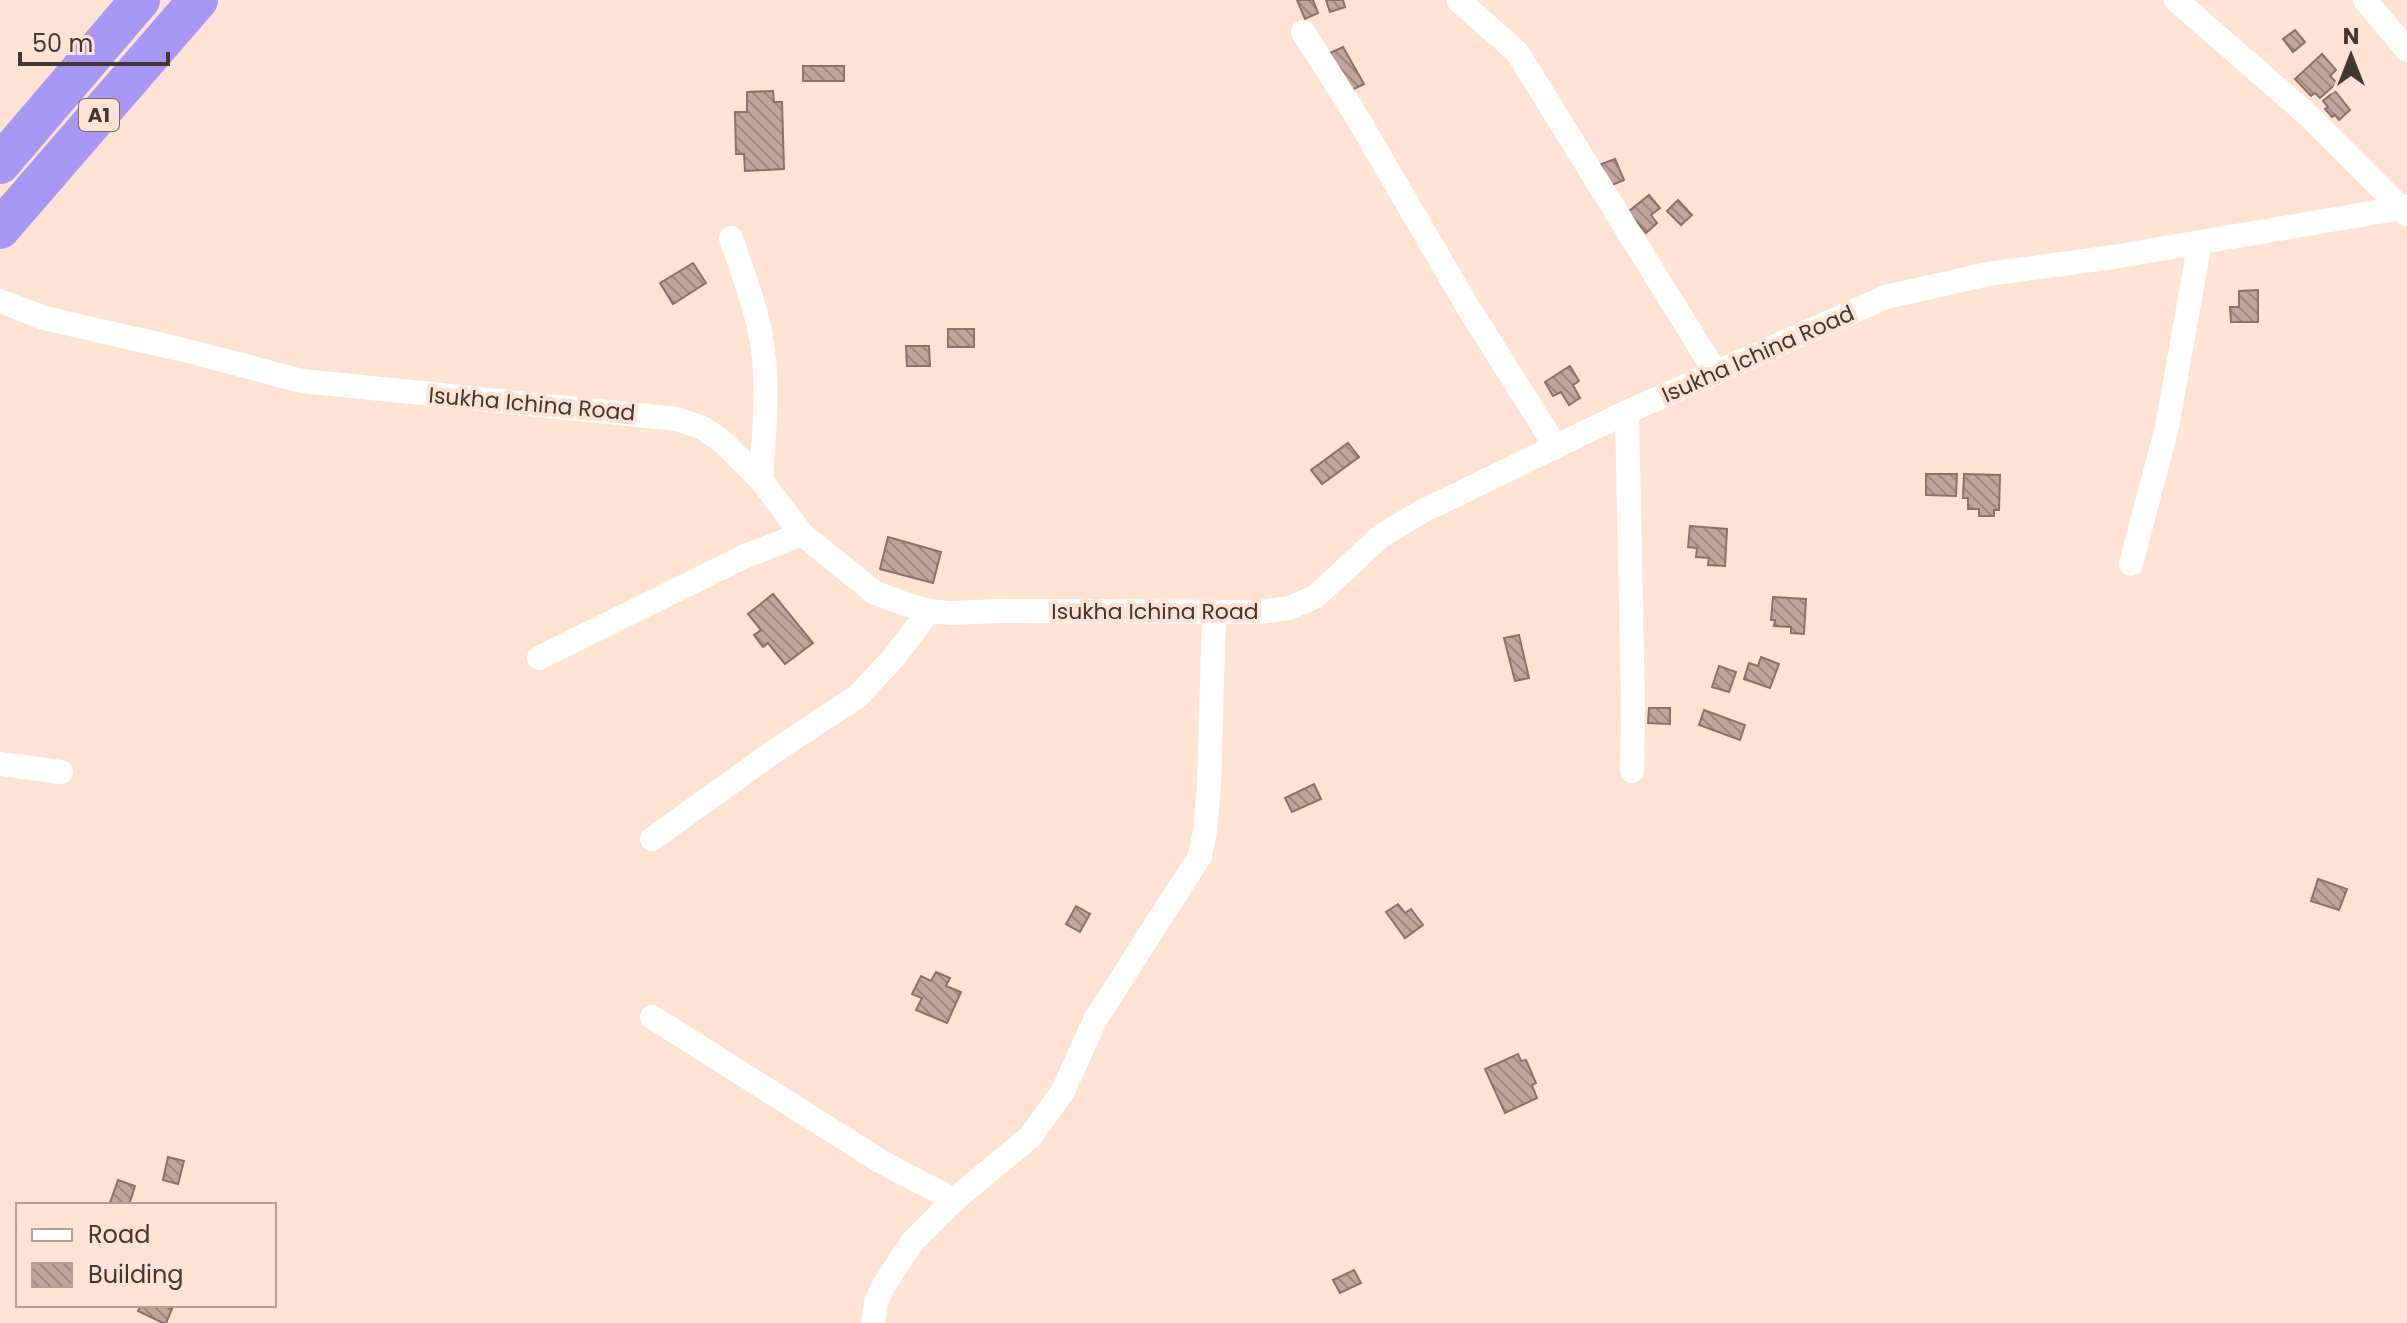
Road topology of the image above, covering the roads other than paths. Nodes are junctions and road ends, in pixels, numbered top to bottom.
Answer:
1 (140, 0) edge
2 (198, 0) edge
3 (2176, 0) edge
4 (2365, 0) edge
5 (1459, 1) edge
6 (1303, 32) dead end
7 (2407, 50) edge
8 (0, 164) edge
9 (2406, 210) edge
10 (0, 229) edge
11 (731, 238) dead end
12 (2200, 242) junction
13 (0, 301) edge
14 (1716, 373) junction
15 (1627, 412) junction
16 (1556, 447) junction
17 (761, 480) junction
18 (802, 534) junction
19 (2131, 564) dead end
20 (929, 611) junction
21 (1214, 613) junction
22 (539, 658) dead end
23 (0, 764) edge
24 (1632, 771) dead end
25 (61, 772) dead end
26 (652, 839) dead end
27 (652, 1017) dead end
28 (954, 1200) junction
29 (873, 1323) edge

1 - 8 highway, A1
2 - 10 highway, A1
3 - 9 street
4 - 7 street
5 - 14 street
6 - 16 street
9 - 12 street, Isukha Ichina Road
11 - 17 street
12 - 14 street, Isukha Ichina Road
12 - 19 street
13 - 17 street, Isukha Ichina Road
14 - 15 street, Isukha Ichina Road
15 - 16 street, Isukha Ichina Road
15 - 24 street
16 - 21 street, Isukha Ichina Road
17 - 18 street, Isukha Ichina Road
18 - 20 street, Isukha Ichina Road
18 - 22 street
20 - 21 street, Isukha Ichina Road
20 - 26 street
21 - 28 street
23 - 25 street
27 - 28 street
28 - 29 street

